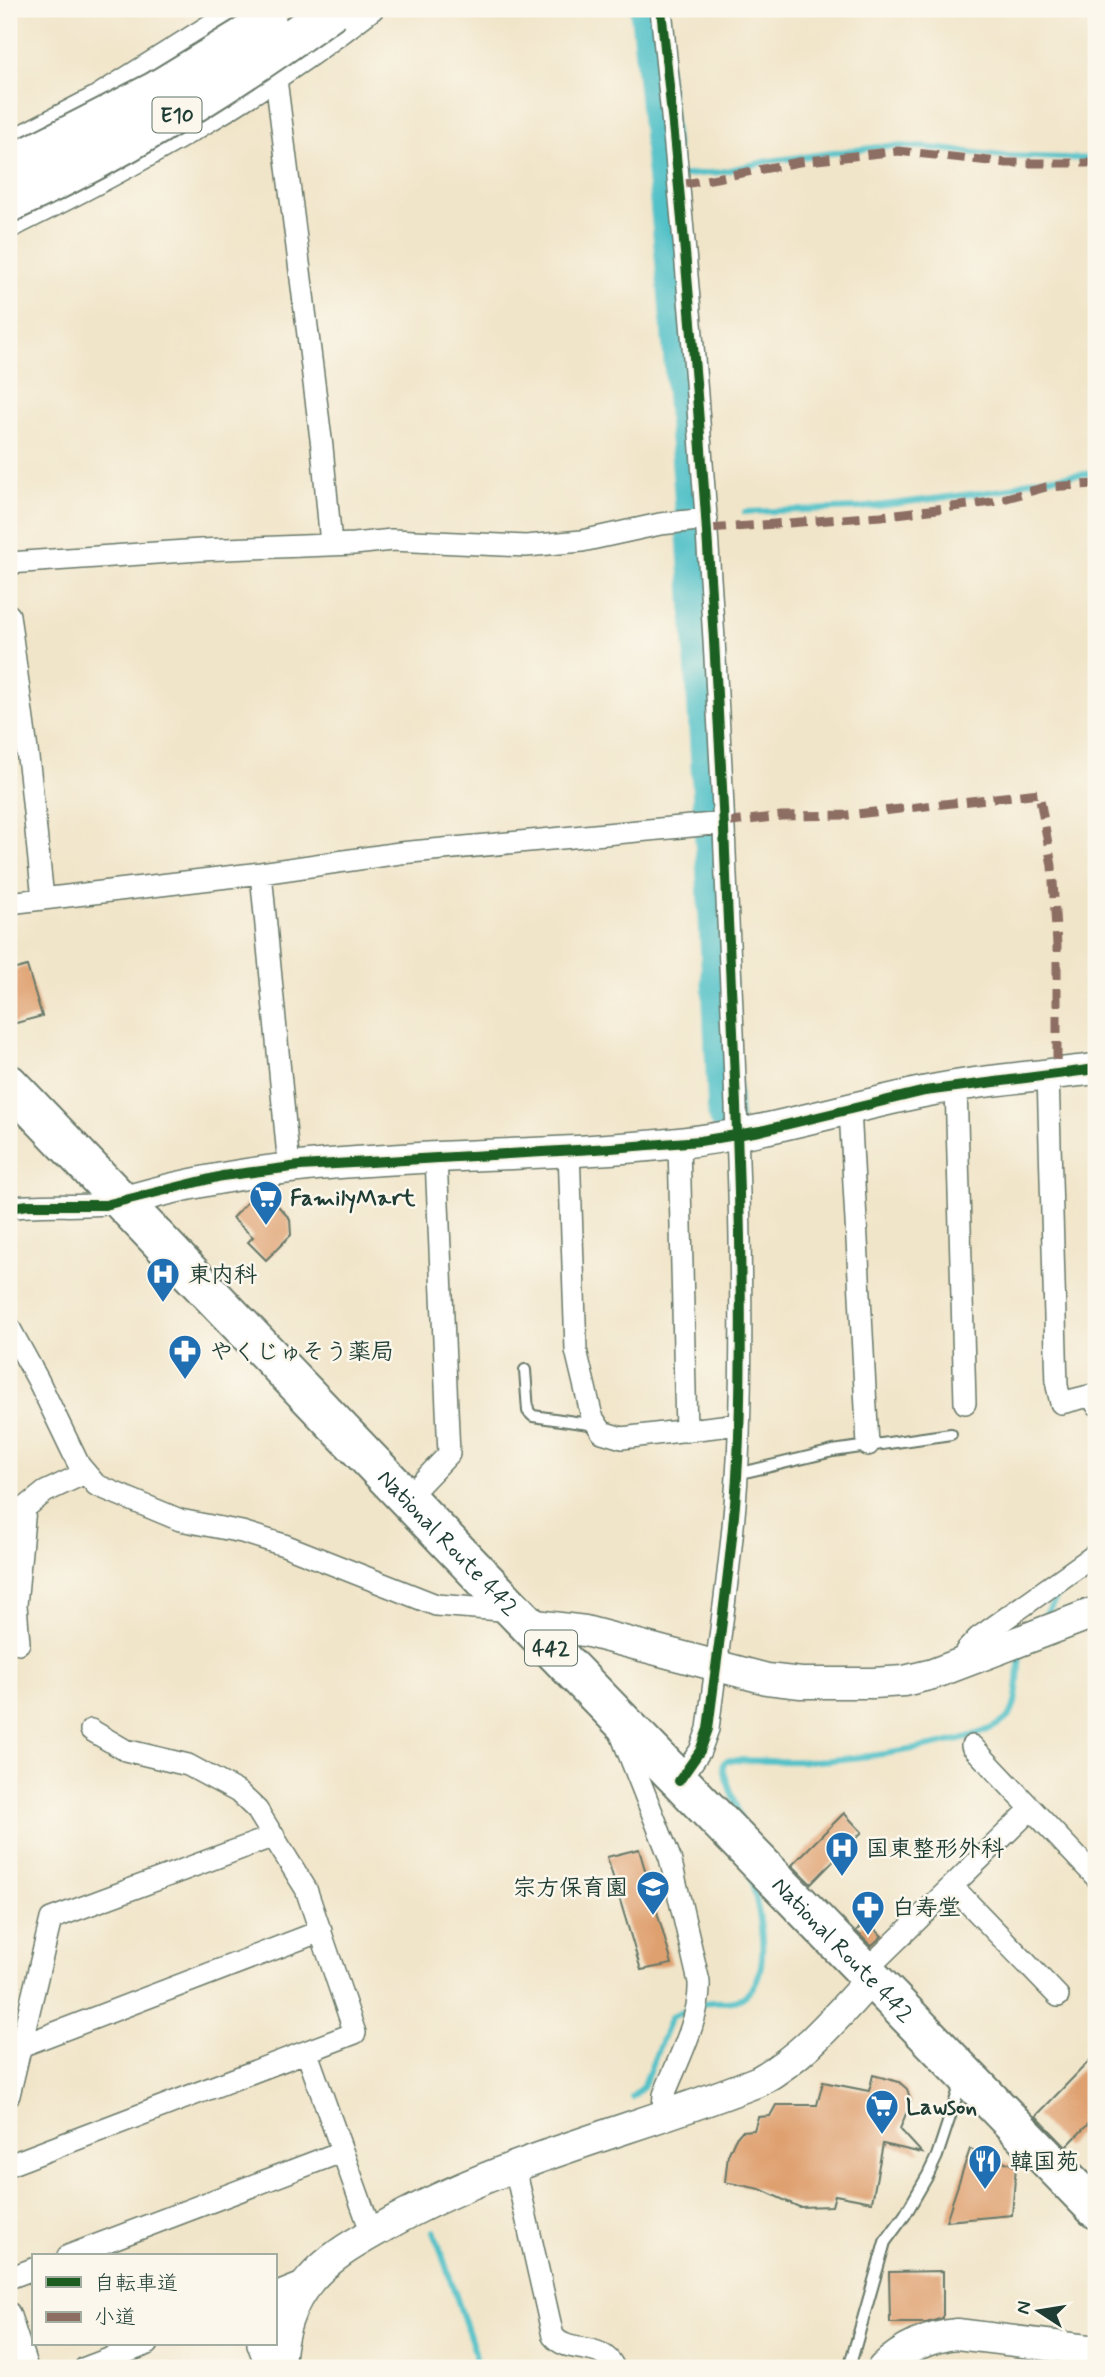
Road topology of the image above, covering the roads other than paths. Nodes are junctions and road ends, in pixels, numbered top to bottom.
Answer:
1 (236, 9) edge
2 (273, 9) edge
3 (288, 9) edge
4 (333, 9) edge
5 (373, 9) edge
6 (661, 9) edge
7 (276, 79) junction
8 (9, 142) edge
9 (9, 166) edge
10 (9, 203) edge
11 (9, 228) edge
12 (707, 519) junction
13 (331, 544) junction
14 (9, 563) edge
15 (9, 615) edge
16 (724, 823) junction
17 (261, 873) junction
18 (43, 899) junction
19 (9, 903) edge
20 (1096, 1069) edge
21 (1048, 1075) junction
22 (9, 1084) edge
23 (956, 1086) junction
24 (850, 1110) junction
25 (737, 1136) junction
26 (678, 1143) junction
27 (569, 1150) junction
28 (436, 1158) junction
29 (289, 1167) junction
30 (122, 1202) junction
31 (9, 1208) edge
32 (9, 1326) edge
33 (525, 1370) dead end
34 (965, 1403) dead end
35 (1096, 1404) edge
36 (739, 1424) junction
37 (597, 1425) junction
38 (686, 1431) junction
39 (951, 1434) dead end
40 (868, 1445) junction
41 (85, 1473) junction
42 (737, 1474) junction
43 (406, 1499) junction
44 (17, 1509) edge
45 (1096, 1554) edge
46 (1096, 1612) edge
47 (521, 1617) junction
48 (19, 1643) dead end
49 (969, 1661) junction
50 (716, 1667) junction
51 (611, 1711) junction
52 (92, 1730) dead end
53 (972, 1746) dead end
54 (679, 1781) junction
55 (1031, 1810) junction
56 (274, 1836) junction
57 (1096, 1877) edge
58 (952, 1886) junction
59 (321, 1931) junction
60 (868, 1976) junction
61 (1058, 1996) dead end
62 (21, 2046) junction
63 (307, 2053) junction
64 (964, 2074) junction
65 (9, 2095) edge
66 (665, 2115) junction
67 (341, 2152) junction
68 (9, 2165) edge
69 (515, 2168) junction
70 (1096, 2209) edge
71 (372, 2234) junction
72 (73, 2254) edge
73 (32, 2269) edge
74 (9, 2278) edge
75 (310, 2280) junction
76 (276, 2294) edge
77 (9, 2313) edge
78 (259, 2346) edge
79 (1096, 2351) edge
80 (142, 2354) edge
81 (27, 2368) edge
82 (85, 2368) edge
83 (267, 2368) edge
84 (279, 2368) edge
85 (614, 2368) edge
86 (849, 2368) edge
87 (883, 2368) edge

1 - 8 street
2 - 7 street
3 - 9 highway, E10, bridge
4 - 10 highway, E10, bridge
5 - 7 street
6 - 12 street
7 - 11 street
7 - 13 street
12 - 13 street
12 - 16 street
13 - 14 street
15 - 18 street
16 - 17 street
16 - 25 street
17 - 18 street
17 - 29 street
18 - 19 street
20 - 21 street
21 - 23 street
21 - 35 street
22 - 30 highway, National Route 442 / 442
23 - 24 street
23 - 34 street
24 - 25 street
24 - 40 street
25 - 26 street
25 - 36 street
26 - 27 street
26 - 38 street
27 - 28 street
27 - 37 street
28 - 29 street
28 - 43 street
29 - 30 street
30 - 31 street
30 - 43 highway, National Route 442 / 442
32 - 41 street
33 - 37 lane
36 - 38 street
36 - 42 street
37 - 38 street
39 - 40 lane
40 - 42 lane
41 - 44 street
41 - 47 street
42 - 50 street
43 - 47 highway, National Route 442 / 442
44 - 48 street
45 - 49 street
46 - 49 street
47 - 50 street
47 - 51 highway, National Route 442 / 442
49 - 50 street
50 - 54 street
51 - 54 highway, National Route 442 / 442
51 - 66 street
52 - 56 street
53 - 55 street
54 - 60 highway, National Route 442 / 442
55 - 57 street
55 - 58 street
56 - 59 street
56 - 62 street
58 - 60 street
58 - 61 street
59 - 62 street
59 - 63 street
60 - 64 highway, National Route 442 / 442
60 - 66 street
62 - 65 street
63 - 67 street
63 - 68 street
64 - 70 highway, National Route 442 / 442
64 - 86 lane
66 - 69 street
67 - 71 street
67 - 72 street
69 - 71 street
69 - 85 street
71 - 75 street
73 - 74 street
75 - 76 street
75 - 84 street
77 - 81 street
78 - 83 street
79 - 87 street
80 - 82 street

